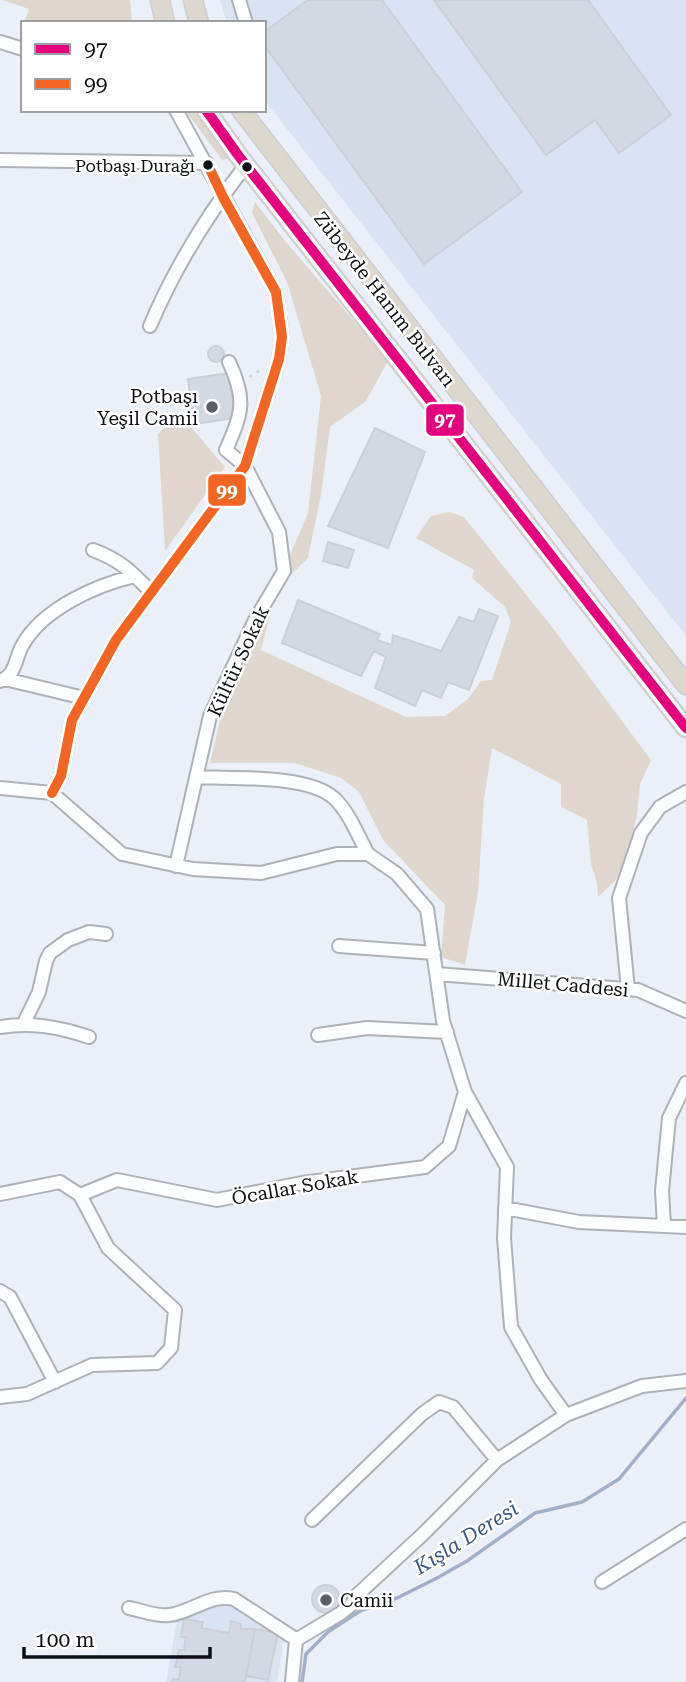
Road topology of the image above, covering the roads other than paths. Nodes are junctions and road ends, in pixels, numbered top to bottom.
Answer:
1 (160, 0) edge
2 (193, 0) edge
3 (240, 0) edge
4 (165, 21) edge
5 (198, 21) edge
6 (245, 21) edge
7 (0, 42) edge
8 (21, 48) edge
9 (177, 112) edge
10 (207, 112) edge
11 (243, 112) edge
12 (0, 160) edge
13 (207, 163) junction
14 (246, 165) junction
15 (222, 197) junction
16 (150, 326) dead end
17 (229, 362) dead end
18 (245, 466) junction
19 (93, 550) dead end
20 (135, 576) junction
21 (151, 592) junction
22 (3, 680) edge
23 (686, 685) edge
24 (84, 698) junction
25 (686, 728) edge
26 (196, 777) junction
27 (0, 788) edge
28 (686, 792) edge
29 (52, 793) junction
30 (368, 854) junction
31 (176, 866) junction
32 (106, 934) dead end
33 (339, 946) dead end
34 (434, 953) junction
35 (437, 974) junction
36 (628, 989) junction
37 (686, 1012) edge
38 (24, 1023) junction
39 (0, 1027) edge
40 (447, 1032) junction
41 (318, 1035) dead end
42 (89, 1037) dead end
43 (686, 1083) edge
44 (465, 1091) junction
45 (0, 1194) edge
46 (80, 1195) junction
47 (505, 1208) junction
48 (664, 1225) junction
49 (686, 1227) edge
50 (0, 1292) edge
51 (55, 1381) junction
52 (686, 1381) edge
53 (0, 1397) edge
54 (566, 1415) junction
55 (497, 1460) junction
56 (312, 1520) dead end
57 (686, 1529) edge
58 (602, 1583) dead end
59 (129, 1608) dead end
60 (297, 1640) junction
61 (292, 1682) edge

1 - 4 highway
2 - 5 highway
3 - 6 street
7 - 8 street
9 - 13 street
10 - 14 highway, Zübeyde Hanım Bulvarı
11 - 23 highway, Zübeyde Hanım Bulvarı
12 - 13 street
13 - 15 street
14 - 15 street
14 - 25 highway, Zübeyde Hanım Bulvarı
15 - 16 street
15 - 18 street
17 - 18 street, Kültür Sokak
18 - 21 street
18 - 26 street, Kültür Sokak
19 - 20 street
20 - 21 street
20 - 22 street
21 - 24 street
22 - 24 street
24 - 29 street
26 - 30 street
26 - 31 street, Kültür Sokak
27 - 29 street
28 - 36 street
29 - 31 street
30 - 31 street
30 - 34 street
32 - 38 street
33 - 34 street
34 - 35 street
35 - 36 street, Millet Caddesi
35 - 40 street
36 - 37 street, Millet Caddesi
38 - 39 street
38 - 42 street
40 - 41 street
40 - 44 street
43 - 48 street
44 - 46 street, Öcallar Sokak
44 - 47 street
45 - 46 street
46 - 51 street
47 - 48 street
47 - 54 street
48 - 49 street
50 - 51 street
51 - 53 street
52 - 54 street
54 - 55 street
55 - 56 street
55 - 60 street
57 - 58 street
59 - 60 street
60 - 61 street

